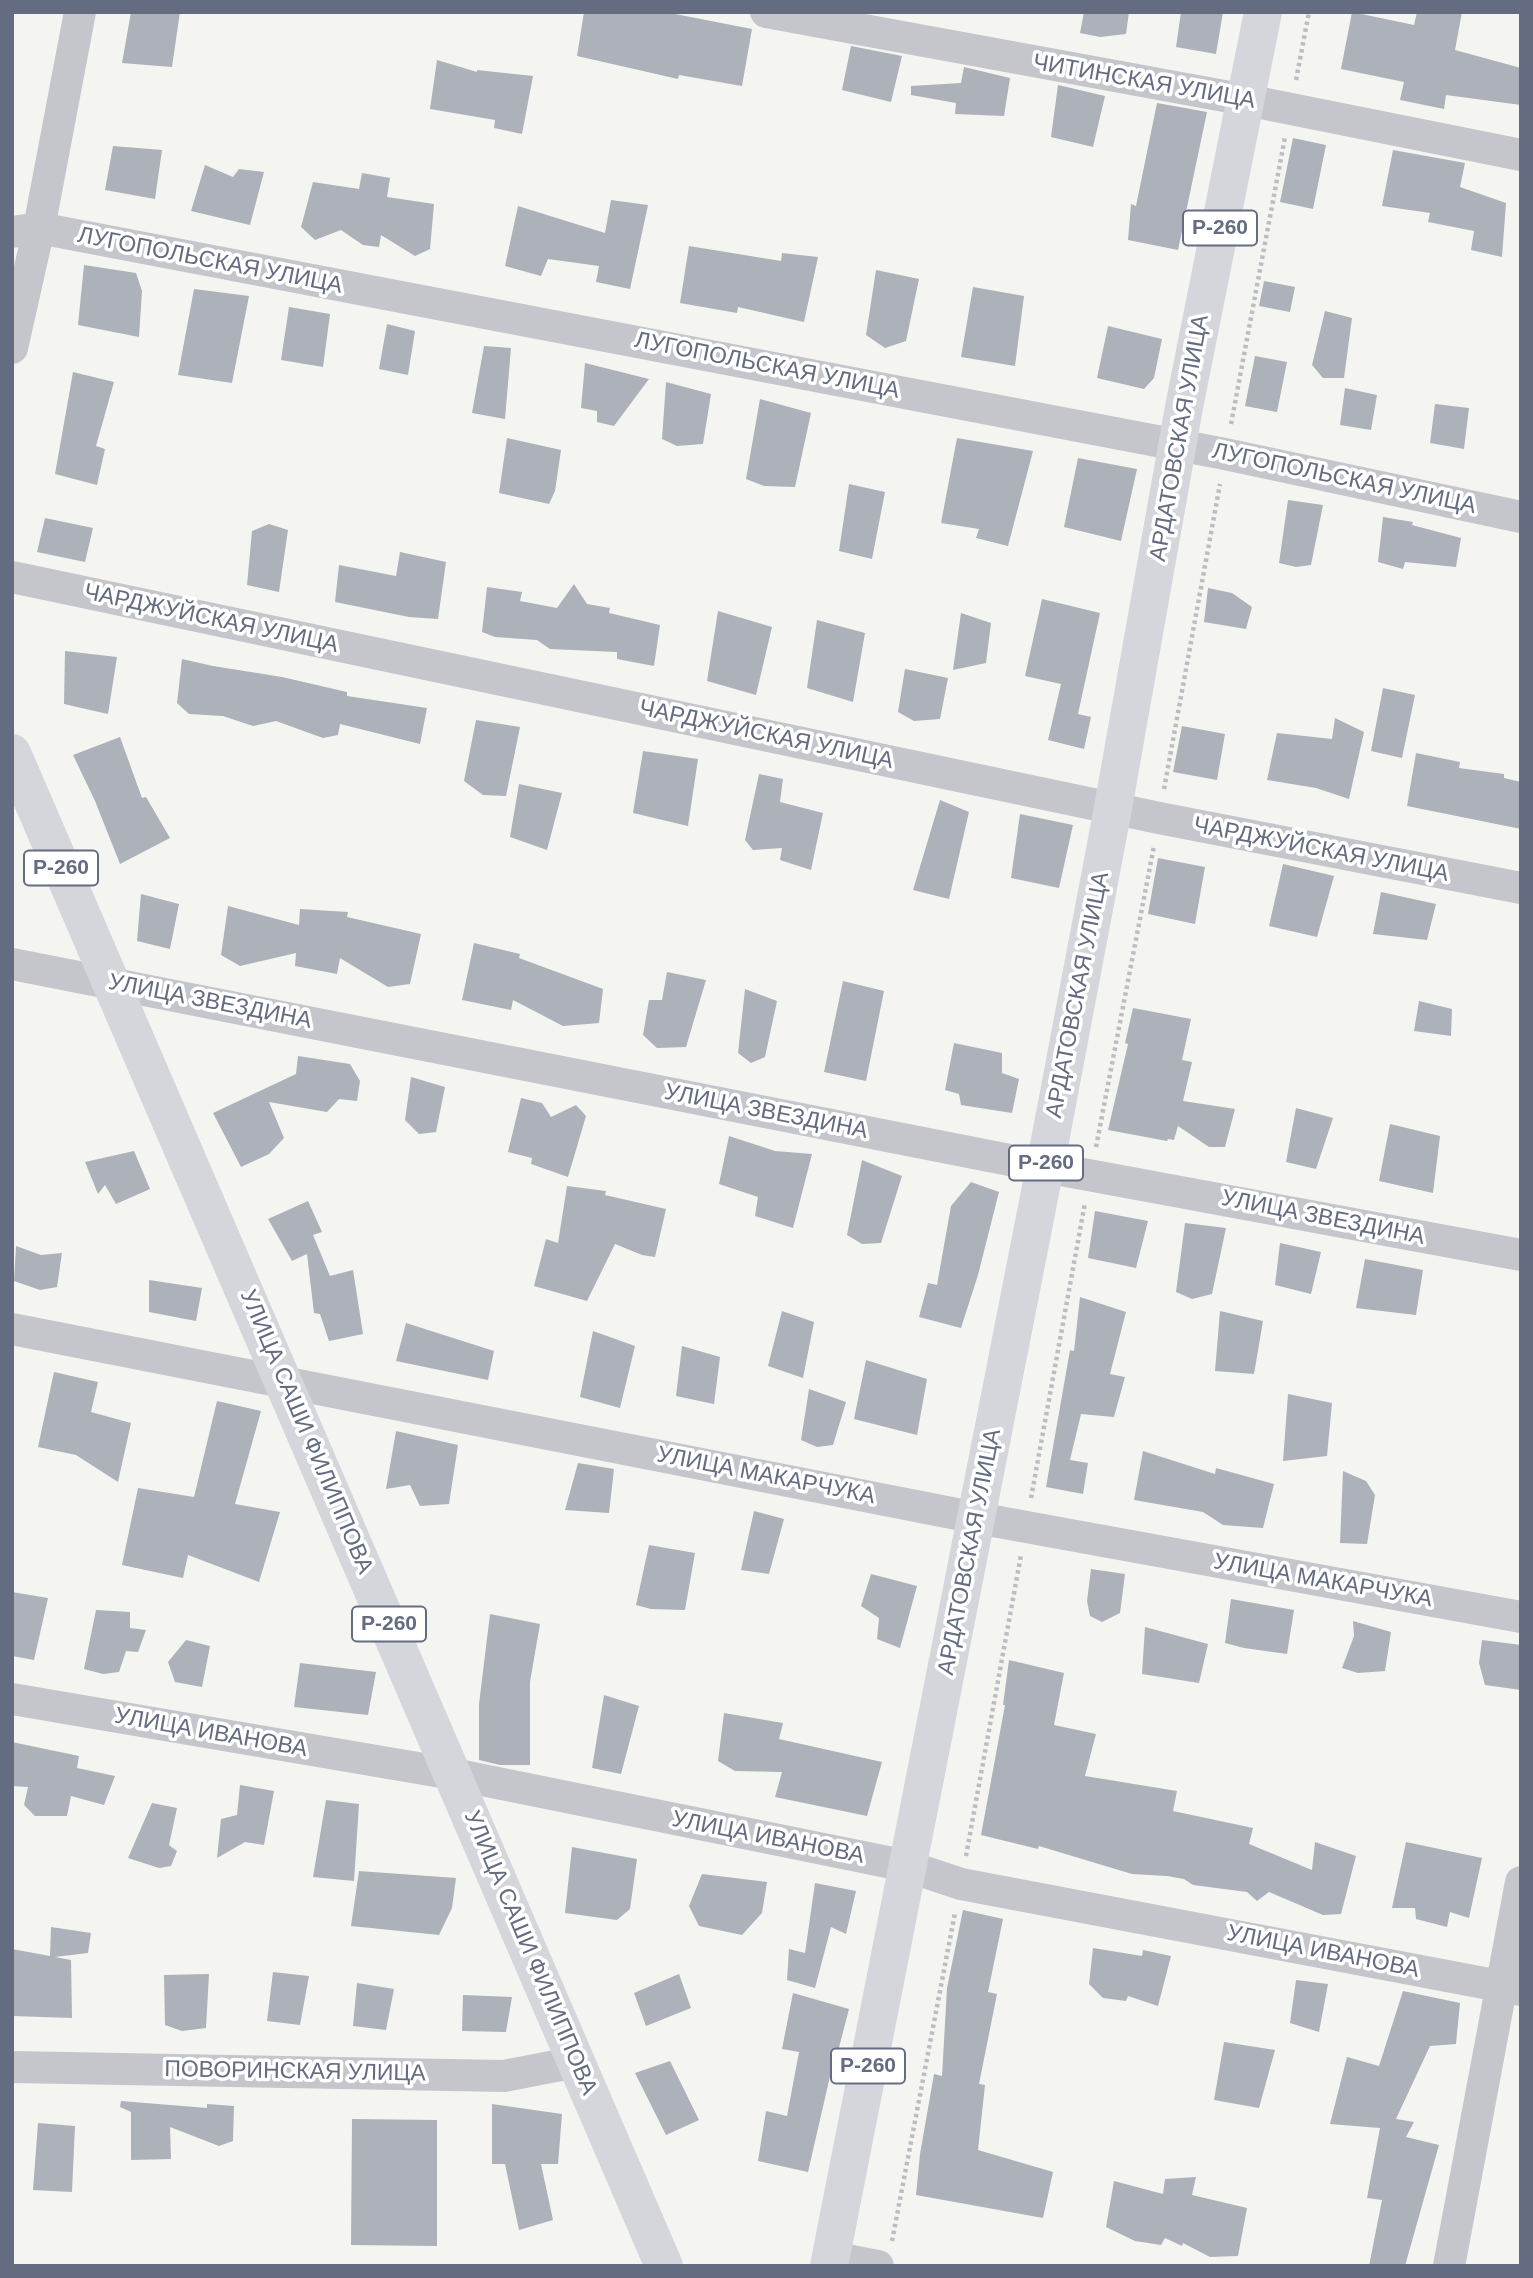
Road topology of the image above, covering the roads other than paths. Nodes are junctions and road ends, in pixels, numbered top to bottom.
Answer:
1 (80, 12) edge
2 (766, 12) edge
3 (1263, 12) edge
4 (1246, 100) junction
5 (1521, 155) edge
6 (26, 230) edge
7 (12, 348) edge
8 (1177, 444) junction
9 (1521, 516) edge
10 (12, 577) edge
11 (12, 753) edge
12 (1113, 808) junction
13 (1521, 888) edge
14 (12, 964) edge
15 (110, 983) junction
16 (1045, 1167) junction
17 (1521, 1255) edge
18 (12, 1329) edge
19 (284, 1381) junction
20 (976, 1518) junction
21 (1521, 1617) edge
22 (12, 1699) edge
23 (453, 1774) junction
24 (907, 1866) junction
25 (1521, 1882) edge
26 (1512, 1988) edge
27 (576, 2062) junction
28 (12, 2067) edge
29 (884, 2259) edge
30 (830, 2262) edge
31 (664, 2266) edge
32 (1449, 2266) edge

1 - 6 street
2 - 4 street, ЧИТИНСКАЯ УЛИЦА
3 - 4 highway, АРДАТОВСКАЯ УЛИЦА / Р-260
4 - 5 street, ЧИТИНСКАЯ УЛИЦА
4 - 8 highway, АРДАТОВСКАЯ УЛИЦА / Р-260
6 - 7 street
6 - 8 street, ЛУГОПОЛЬСКАЯ УЛИЦА
8 - 9 street, ЛУГОПОЛЬСКАЯ УЛИЦА
8 - 12 highway, АРДАТОВСКАЯ УЛИЦА / Р-260
10 - 12 street, ЧАРДЖУЙСКАЯ УЛИЦА
11 - 15 highway, УЛИЦА САШИ ФИЛИППОВА / Р-260
12 - 13 street, ЧАРДЖУЙСКАЯ УЛИЦА
12 - 16 highway, АРДАТОВСКАЯ УЛИЦА / Р-260
14 - 15 street, УЛИЦА ЗВЕЗДИНА
15 - 16 street, УЛИЦА ЗВЕЗДИНА
15 - 19 highway, УЛИЦА САШИ ФИЛИППОВА / Р-260
16 - 17 street, УЛИЦА ЗВЕЗДИНА
16 - 20 highway, АРДАТОВСКАЯ УЛИЦА / Р-260
18 - 19 street, УЛИЦА МАКАРЧУКА
19 - 20 street, УЛИЦА МАКАРЧУКА
19 - 23 highway, УЛИЦА САШИ ФИЛИППОВА / Р-260
20 - 21 street, УЛИЦА МАКАРЧУКА
20 - 24 highway, АРДАТОВСКАЯ УЛИЦА / Р-260
22 - 23 street, УЛИЦА ИВАНОВА
23 - 24 street, УЛИЦА ИВАНОВА
23 - 27 highway, УЛИЦА САШИ ФИЛИППОВА / Р-260
24 - 26 street, УЛИЦА ИВАНОВА
24 - 30 highway, АРДАТОВСКАЯ УЛИЦА / Р-260
25 - 26 street
26 - 32 street
27 - 28 street, ПОВОРИНСКАЯ УЛИЦА
27 - 31 highway, УЛИЦА САШИ ФИЛИППОВА / Р-260
29 - 30 street

